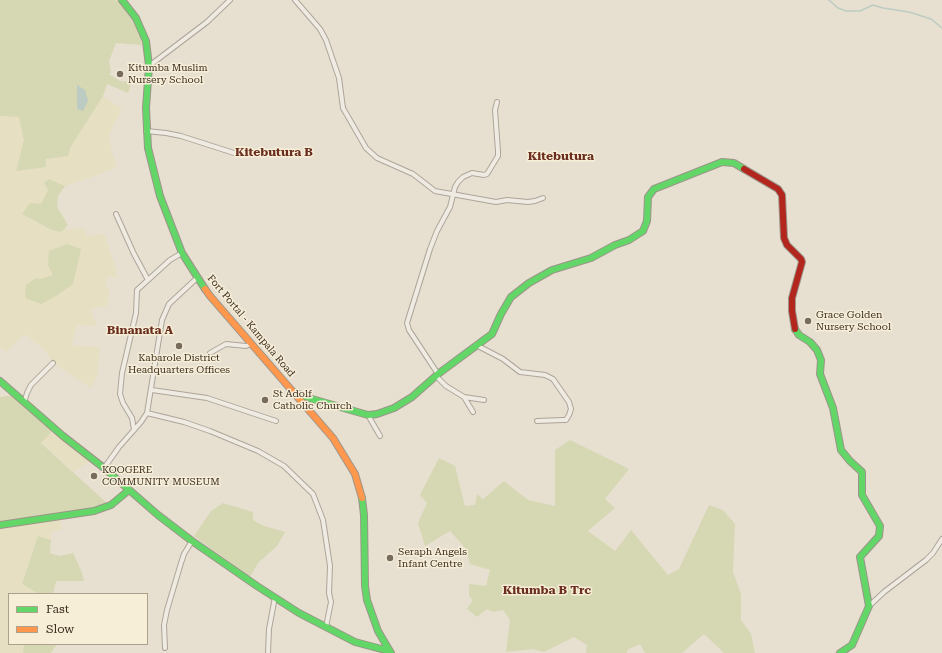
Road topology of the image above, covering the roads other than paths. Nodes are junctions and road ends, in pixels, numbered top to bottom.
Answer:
1 (122, 0) edge
2 (230, 0) edge
3 (295, 0) edge
4 (148, 66) junction
5 (497, 102) dead end
6 (146, 131) junction
7 (237, 154) dead end
8 (452, 195) junction
9 (543, 198) dead end
10 (116, 214) dead end
11 (182, 253) junction
12 (197, 278) junction
13 (148, 280) junction
14 (251, 344) junction
15 (478, 346) junction
16 (210, 353) dead end
17 (53, 363) dead end
18 (437, 374) junction
19 (0, 382) edge
20 (152, 390) junction
21 (293, 392) junction
22 (464, 397) junction
23 (484, 400) dead end
24 (24, 403) junction
25 (472, 412) dead end
26 (147, 413) junction
27 (368, 415) junction
28 (276, 421) dead end
29 (537, 421) dead end
30 (134, 430) junction
31 (380, 436) dead end
32 (104, 468) junction
33 (129, 490) junction
34 (0, 525) edge
35 (942, 539) edge
36 (192, 541) junction
37 (275, 597) junction
38 (869, 606) junction
39 (326, 627) junction
40 (165, 648) dead end
41 (390, 652) edge
42 (843, 652) edge
43 (268, 653) edge

1 - 4 main road, Fort Portal - Kampala Road
2 - 4 street
3 - 8 street
4 - 6 main road, Fort Portal - Kampala Road
5 - 8 street
6 - 7 street
6 - 11 main road, Fort Portal - Kampala Road
8 - 9 street
8 - 18 street
10 - 13 street
11 - 12 main road, Fort Portal - Kampala Road
11 - 13 street
12 - 14 main road, Fort Portal - Kampala Road
12 - 20 street
13 - 30 street
14 - 16 street
14 - 21 main road, Fort Portal - Kampala Road
15 - 18 main road
15 - 29 street
15 - 38 main road
17 - 24 street
18 - 22 street
18 - 27 main road
19 - 24 main road
20 - 26 street
20 - 28 street
21 - 27 main road
21 - 41 main road, Fort Portal - Kampala Road
22 - 23 street
22 - 25 street
24 - 32 main road
26 - 30 street
26 - 39 street
27 - 31 street
30 - 32 street
32 - 33 main road
33 - 34 main road
33 - 36 main road
35 - 38 street
36 - 37 main road
36 - 40 street
37 - 39 main road
37 - 43 street
38 - 42 main road
39 - 41 main road

